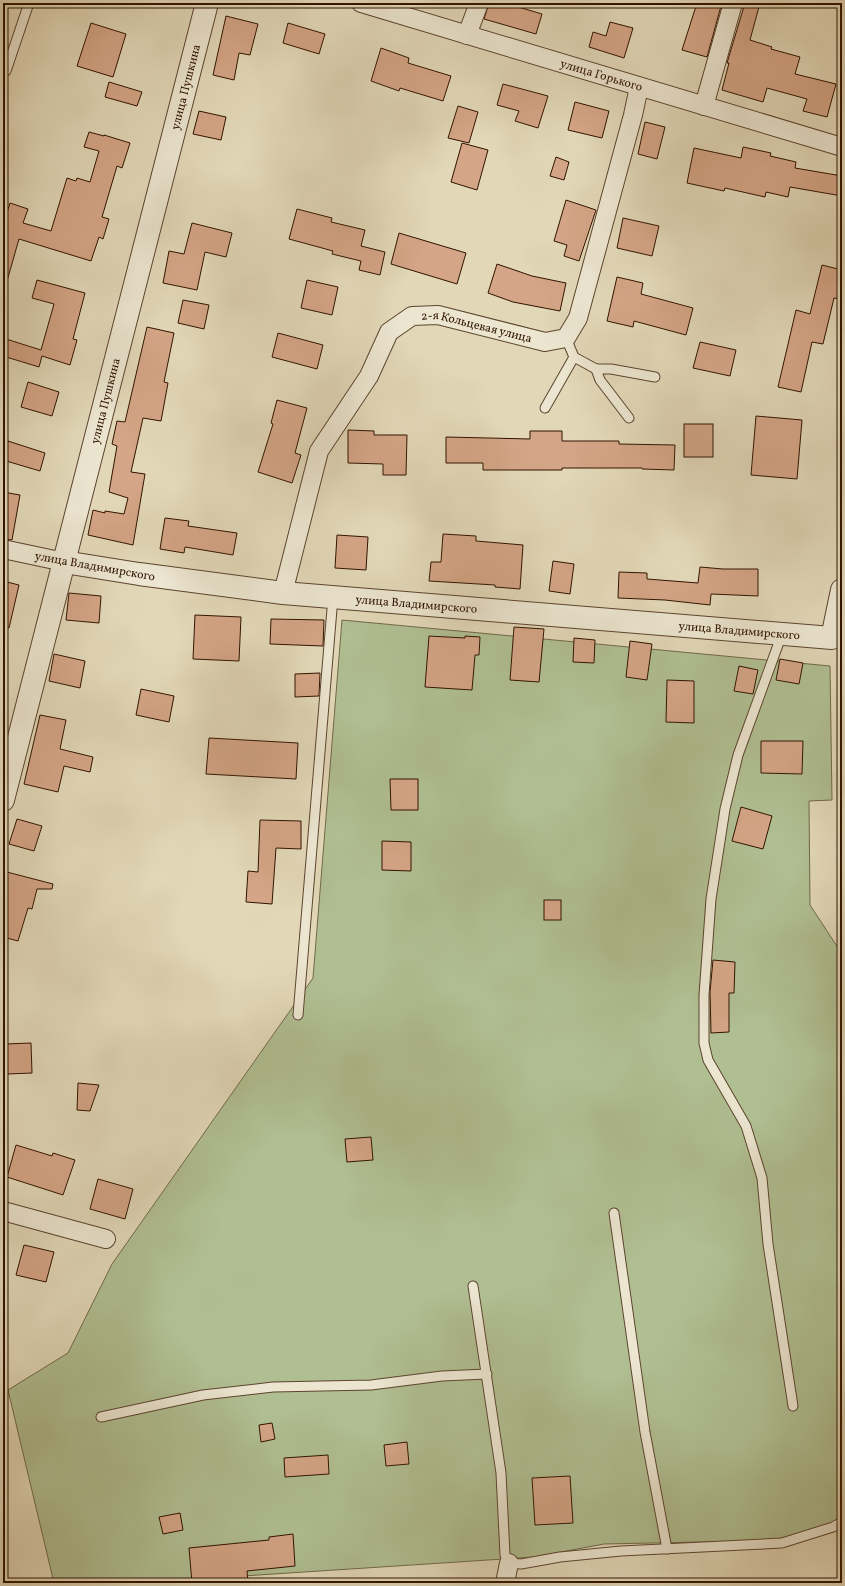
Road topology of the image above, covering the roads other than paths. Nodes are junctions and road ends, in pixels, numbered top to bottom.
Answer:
1 (29, 3) edge
2 (206, 3) edge
3 (361, 3) edge
4 (479, 3) edge
5 (733, 3) edge
6 (467, 35) junction
7 (3, 73) edge
8 (639, 87) junction
9 (704, 106) junction
10 (842, 147) edge
11 (566, 338) junction
12 (574, 357) junction
13 (596, 369) junction
14 (655, 377) dead end
15 (545, 408) dead end
16 (629, 418) dead end
17 (3, 549) edge
18 (64, 562) junction
19 (842, 590) edge
20 (283, 593) junction
21 (333, 597) junction
22 (782, 634) junction
23 (3, 800) edge
24 (298, 1015) dead end
25 (3, 1211) edge
26 (614, 1213) dead end
27 (106, 1239) dead end
28 (473, 1286) dead end
29 (487, 1374) junction
30 (793, 1406) dead end
31 (101, 1417) dead end
32 (842, 1522) edge
33 (667, 1549) junction
34 (509, 1563) junction
35 (505, 1583) edge

1 - 7 lane
2 - 18 street, улица Пушкина
3 - 6 street, улица Горького
4 - 6 street
5 - 9 street
6 - 8 street, улица Горького
8 - 9 street, улица Горького
8 - 11 street
9 - 10 street, улица Горького
11 - 12 lane
11 - 20 street, 2-я Кольцевая улица
12 - 13 lane
12 - 15 lane
13 - 14 lane
13 - 16 lane
17 - 18 street, улица Владимирского
18 - 20 street, улица Владимирского
18 - 23 street, улица Пушкина
19 - 22 street, улица Владимирского
20 - 21 street, улица Владимирского
21 - 22 street, улица Владимирского
21 - 24 lane
22 - 30 lane
25 - 27 street
26 - 33 lane
28 - 29 lane
29 - 31 lane
29 - 34 lane
32 - 33 lane
33 - 34 lane
34 - 35 street

